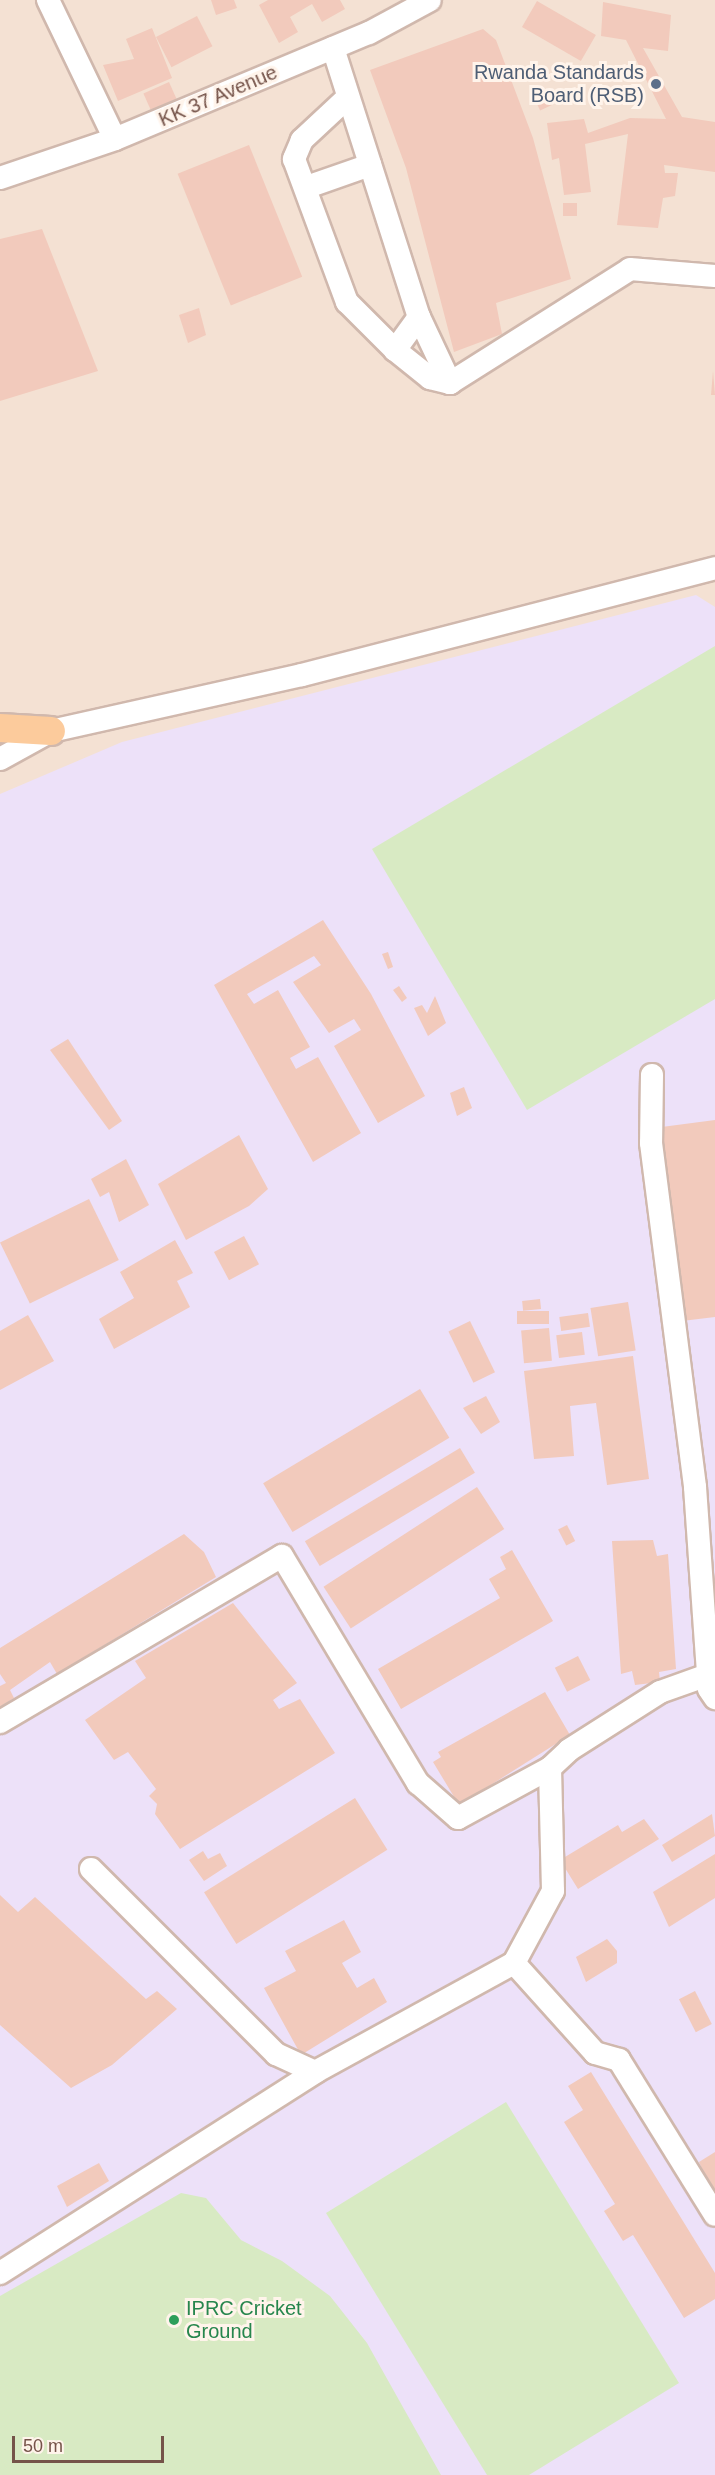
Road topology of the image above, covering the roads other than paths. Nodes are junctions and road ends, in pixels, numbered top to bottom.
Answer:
1 (48, 0) edge
2 (430, 0) edge
3 (333, 48) junction
4 (347, 98) junction
5 (114, 139) junction
6 (370, 165) junction
7 (0, 178) edge
8 (307, 187) junction
9 (715, 276) edge
10 (419, 317) junction
11 (395, 350) junction
12 (450, 383) junction
13 (715, 568) edge
14 (0, 728) edge
15 (51, 731) junction
16 (0, 759) edge
17 (652, 1075) dead end
18 (708, 1675) junction
19 (715, 1698) edge
20 (0, 1722) edge
21 (550, 1768) junction
22 (91, 1869) dead end
23 (514, 1963) junction
24 (315, 2072) junction
25 (715, 2215) edge
26 (0, 2273) edge

1 - 5 street
2 - 3 street, KK 37 Avenue
3 - 4 street
3 - 5 street, KK 37 Avenue
4 - 6 street
4 - 8 street
5 - 7 street, KK 37 Avenue
6 - 8 street
6 - 10 street
8 - 11 street
9 - 12 street
10 - 11 street
10 - 12 street
11 - 12 street
13 - 15 street
14 - 15 main road
15 - 16 street
17 - 18 street
18 - 19 street
18 - 21 street
20 - 21 street
21 - 23 street
22 - 24 street
23 - 24 street
23 - 25 street
24 - 26 street

